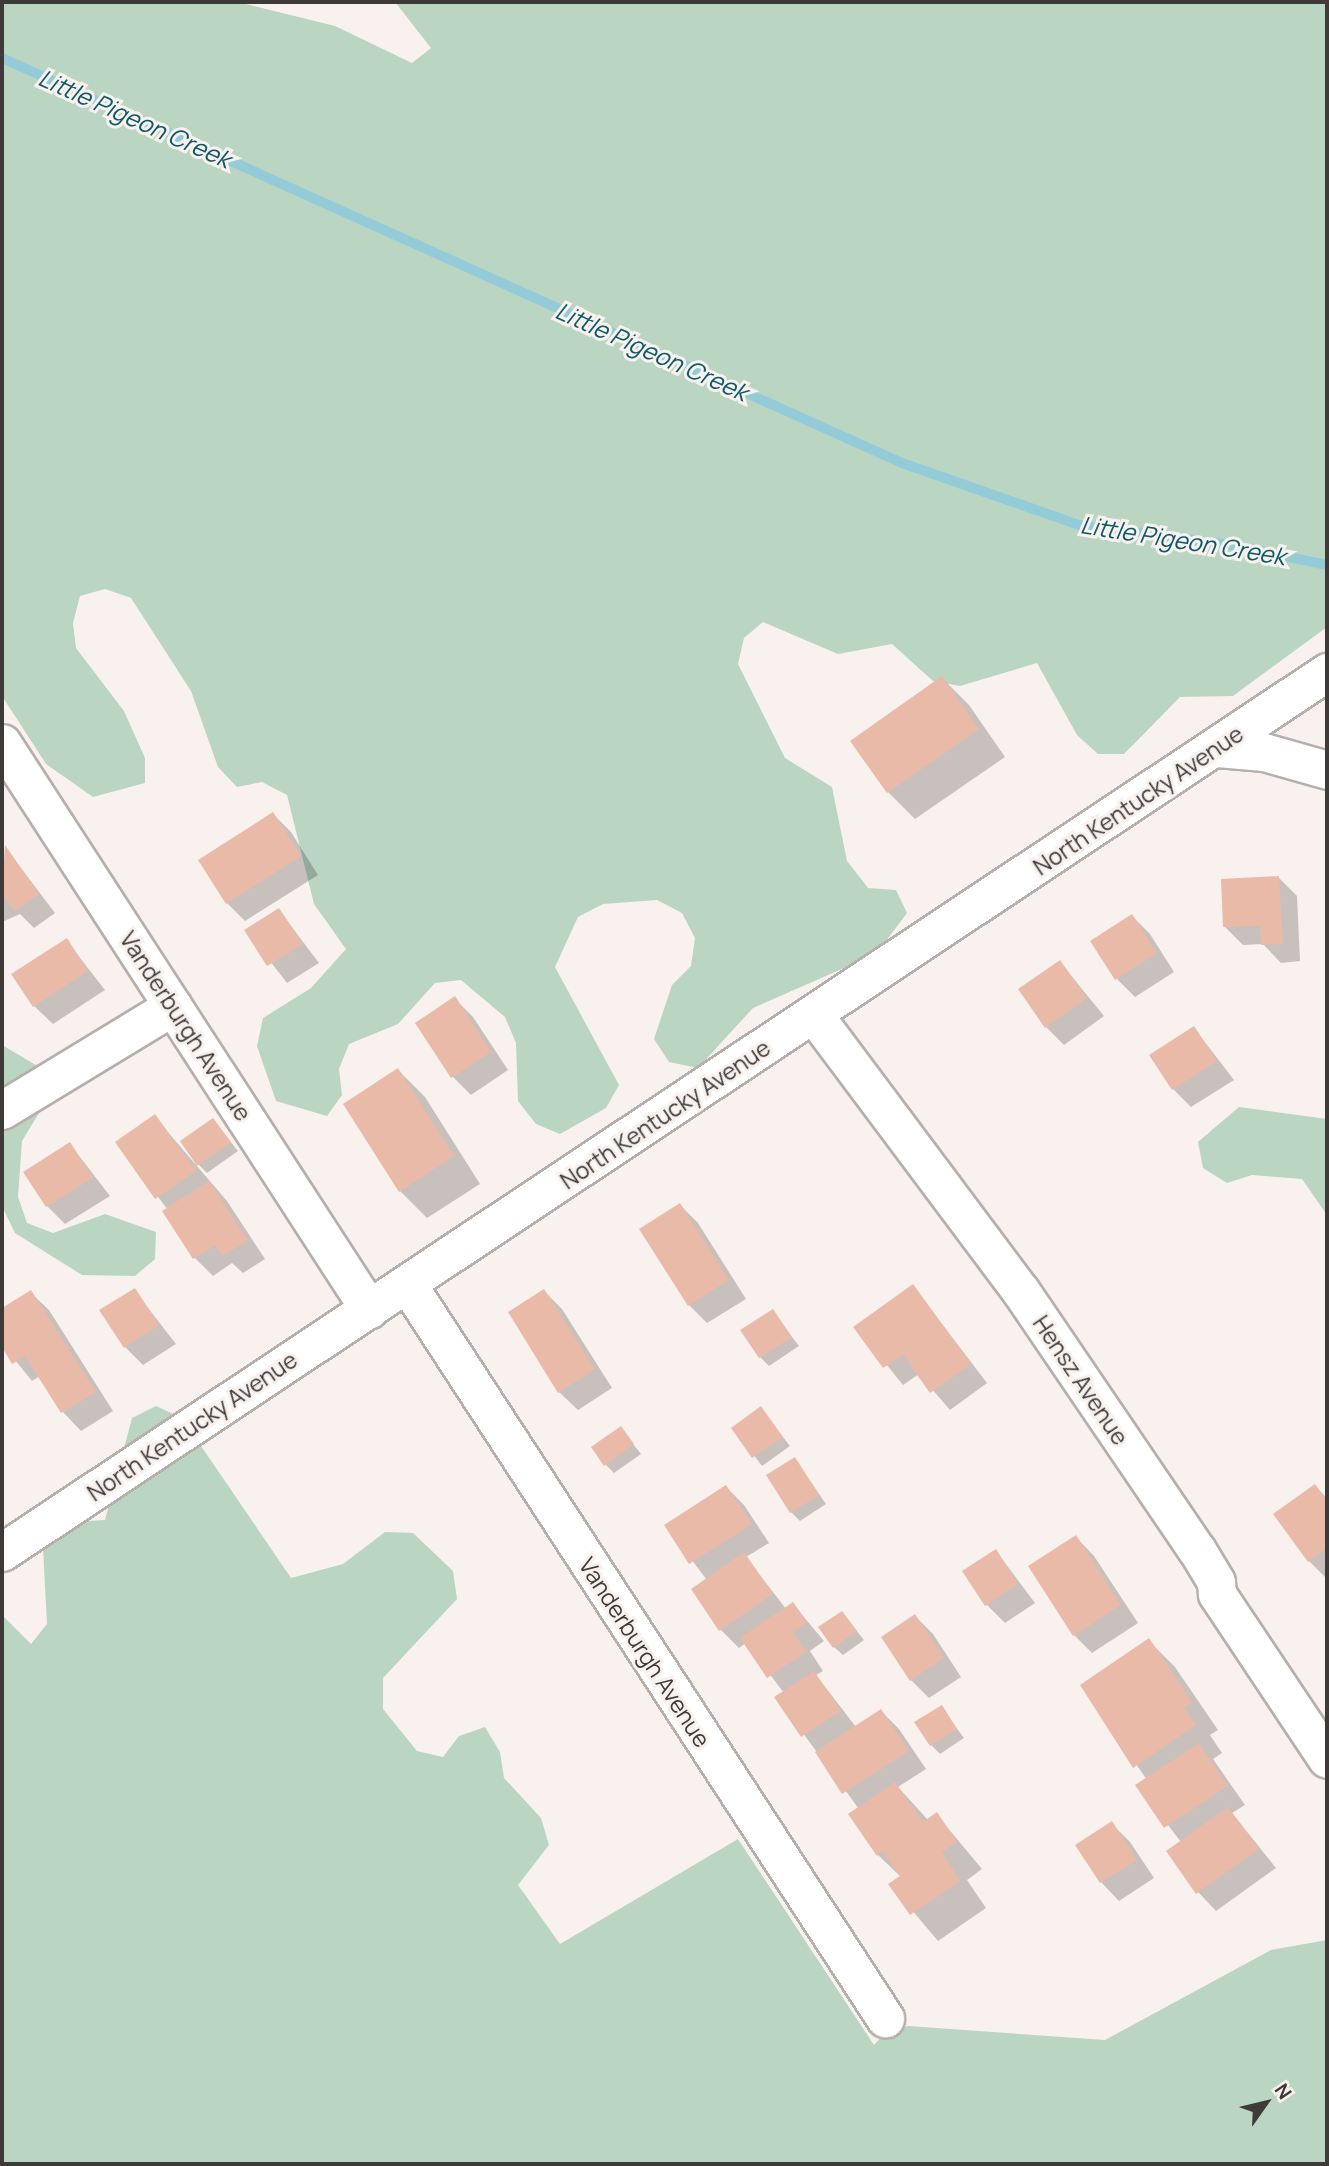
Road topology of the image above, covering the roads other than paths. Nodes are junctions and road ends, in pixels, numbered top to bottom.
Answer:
1 (1321, 676) edge
2 (2, 743) edge
3 (1217, 748) junction
4 (1327, 770) edge
5 (173, 1006) junction
6 (814, 1015) junction
7 (2, 1110) edge
8 (408, 1285) junction
9 (369, 1309) junction
10 (2, 1552) edge
11 (1326, 1755) edge
12 (885, 2018) dead end

1 - 3 street, North Kentucky Avenue
2 - 5 street, Vanderburgh Avenue
3 - 4 street
3 - 6 street, North Kentucky Avenue
5 - 7 street
5 - 9 street, Vanderburgh Avenue
6 - 8 street, North Kentucky Avenue
6 - 11 street, Hensz Avenue
8 - 9 street, North Kentucky Avenue
8 - 12 street, Vanderburgh Avenue
9 - 10 street, North Kentucky Avenue

